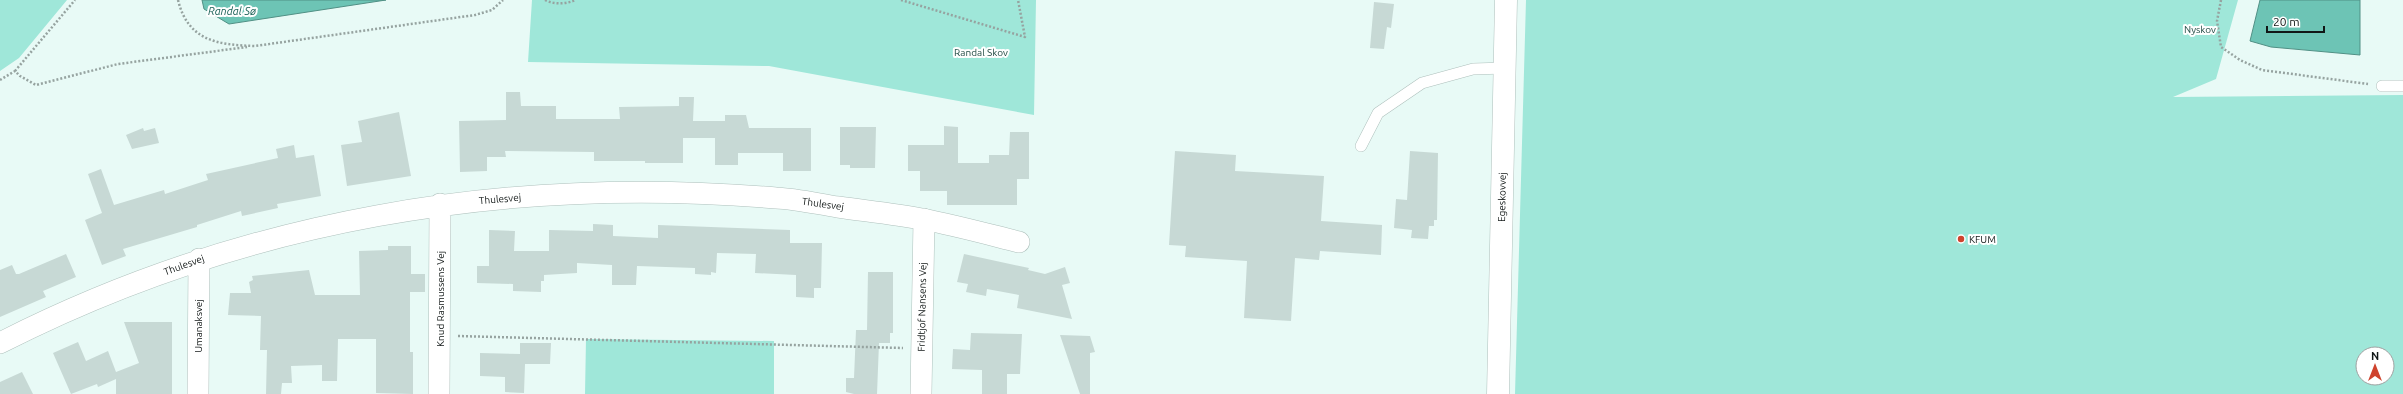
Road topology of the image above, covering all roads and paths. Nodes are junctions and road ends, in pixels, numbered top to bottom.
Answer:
1 (75, 0) edge
2 (178, 0) edge
3 (503, 0) edge
4 (545, 0) edge
5 (576, 0) edge
6 (901, 0) edge
7 (1018, 0) edge
8 (1506, 0) edge
9 (2221, 0) edge
10 (255, 46) junction
11 (1505, 68) junction
12 (16, 71) junction
13 (0, 80) edge
14 (2382, 86) joint
15 (2403, 86) edge
16 (1361, 146) dead end
17 (440, 204) junction
18 (924, 219) junction
19 (1019, 242) dead end
20 (199, 259) junction
21 (440, 336) junction
22 (0, 343) edge
23 (922, 348) junction
24 (198, 394) edge
25 (440, 394) edge
26 (921, 394) edge
27 (1498, 394) edge

1 - 12 path
2 - 10 path
3 - 10 path
4 - 5 path
6 - 7 path
8 - 11 street, Egeskovvej
9 - 14 path
10 - 12 path
11 - 16 lane
11 - 27 street, Egeskovvej
12 - 13 path
14 - 15 lane
17 - 18 street, Thulesvej
17 - 20 street, Thulesvej
17 - 21 street, Knud Rasmussens Vej
18 - 19 street, Thulesvej
18 - 23 street, Fridtjof Nansens Vej
20 - 22 street, Thulesvej
20 - 24 street, Umanaksvej
21 - 23 path
21 - 25 street, Knud Rasmussens Vej
23 - 26 street, Fridtjof Nansens Vej

